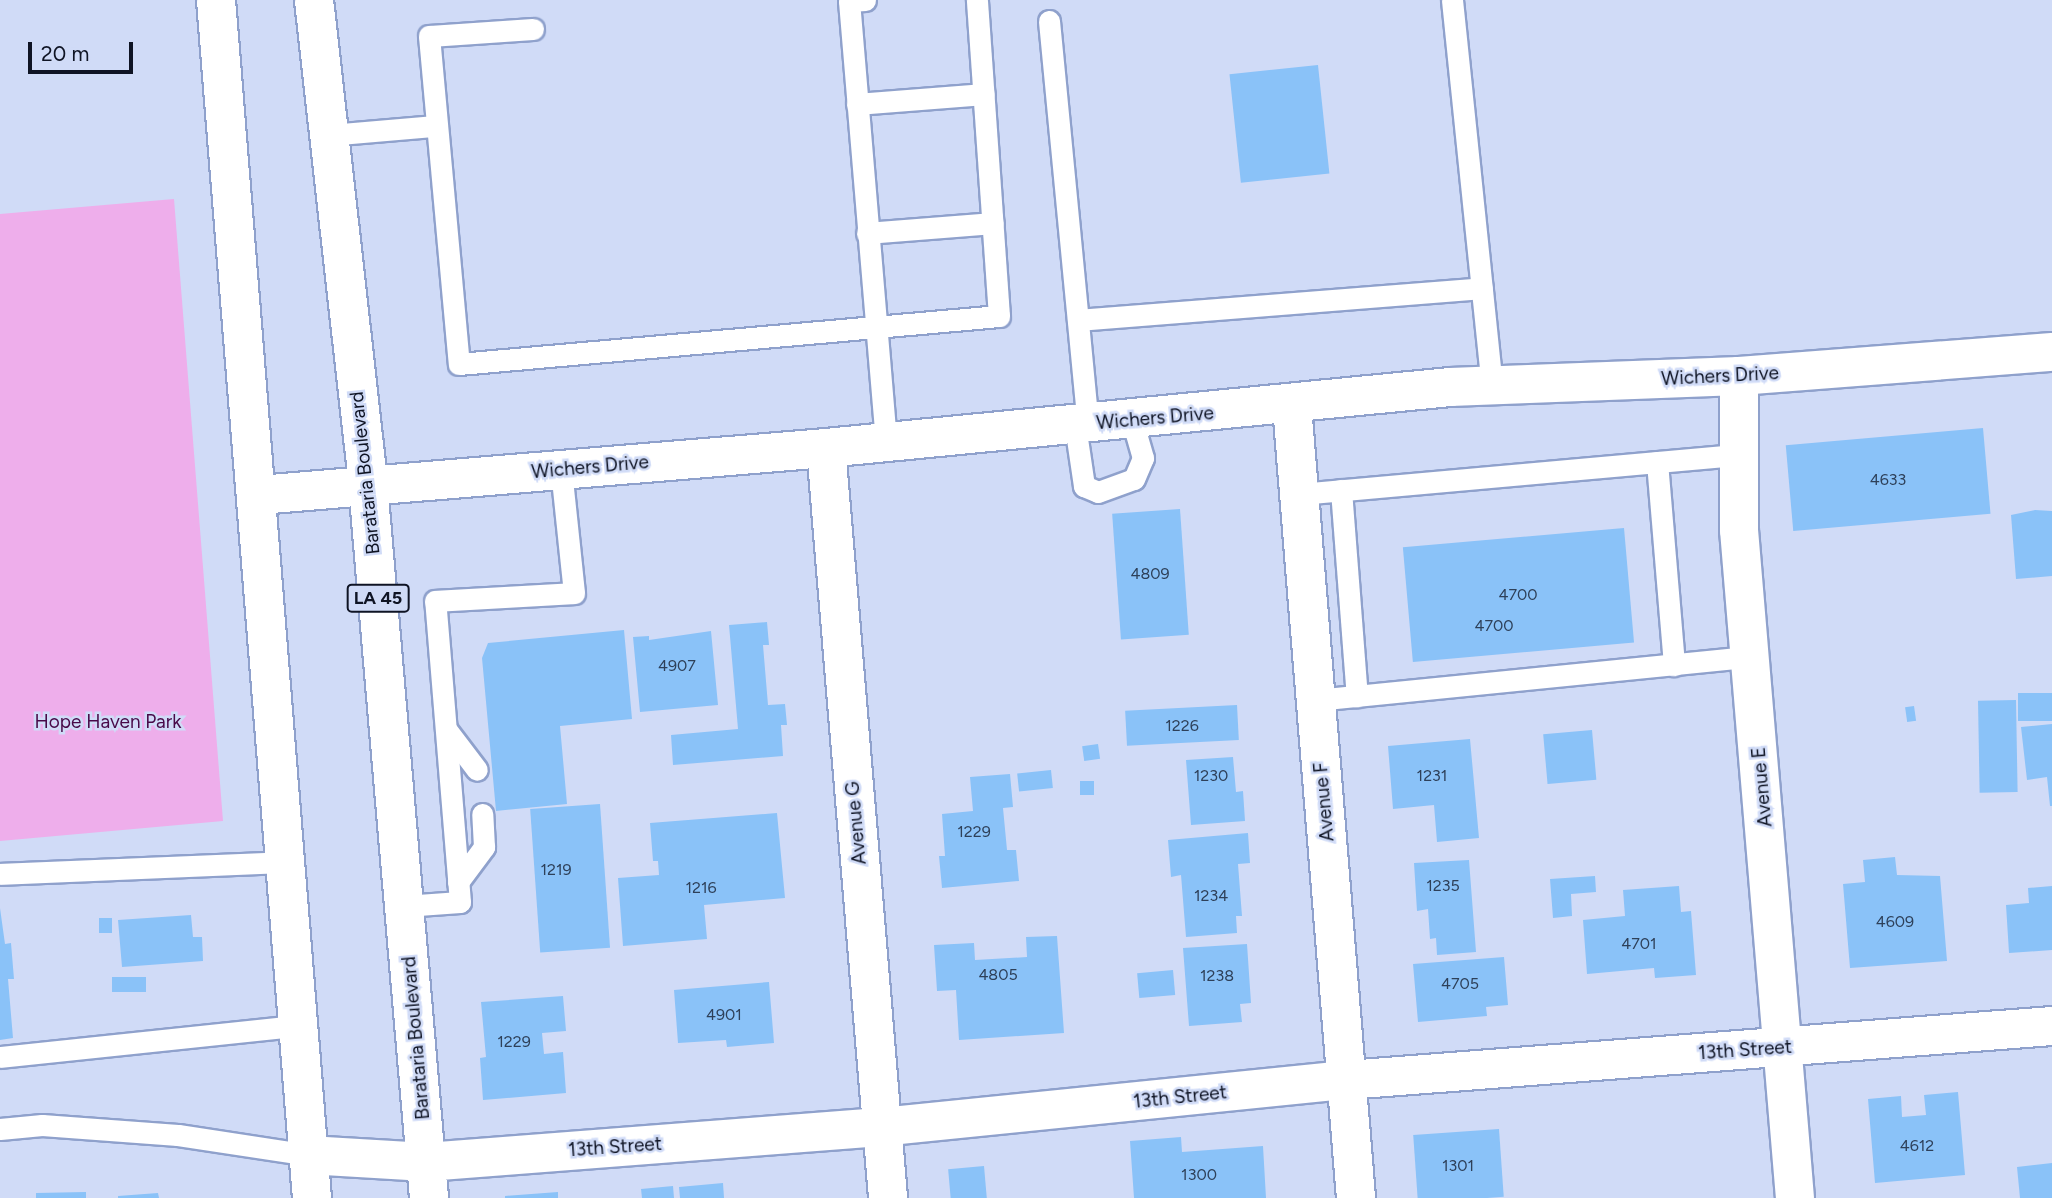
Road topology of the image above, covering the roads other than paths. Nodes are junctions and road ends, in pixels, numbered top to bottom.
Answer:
1 (216, 0) edge
2 (314, 0) edge
3 (854, 0) edge
4 (977, 0) edge
5 (1452, 0) edge
6 (1049, 21) dead end
7 (533, 29) dead end
8 (984, 94) junction
9 (857, 104) junction
10 (434, 126) junction
11 (329, 135) junction
12 (993, 223) junction
13 (867, 233) junction
14 (1482, 288) junction
15 (1078, 320) junction
16 (874, 326) junction
17 (2052, 352) edge
18 (1739, 376) junction
19 (1492, 386) junction
20 (1292, 406) junction
21 (1132, 420) junction
22 (1082, 424) junction
23 (886, 442) junction
24 (826, 448) junction
25 (1739, 455) junction
26 (1657, 462) junction
27 (561, 469) junction
28 (368, 485) junction
29 (1340, 490) junction
30 (1299, 494) junction
31 (259, 495) junction
32 (1750, 657) junction
33 (1674, 664) junction
34 (1357, 696) junction
35 (1316, 700) junction
36 (446, 729) junction
37 (477, 770) dead end
38 (482, 814) dead end
39 (285, 862) junction
40 (0, 874) edge
41 (458, 882) junction
42 (404, 906) junction
43 (297, 1026) junction
44 (2052, 1026) edge
45 (1786, 1047) junction
46 (0, 1057) edge
47 (1347, 1080) junction
48 (881, 1127) junction
49 (0, 1129) edge
50 (308, 1155) junction
51 (428, 1180) edge
52 (312, 1198) edge
53 (888, 1198) edge
54 (1356, 1198) edge
55 (1795, 1198) edge

1 - 31 street
2 - 11 street, Barataria Boulevard / LA 45
3 - 9 lane
4 - 8 lane
5 - 14 lane
6 - 15 lane
7 - 10 lane
8 - 9 lane
8 - 12 lane
9 - 13 lane
10 - 11 lane
10 - 16 lane
11 - 28 street, Barataria Boulevard / LA 45
12 - 13 lane
12 - 16 lane
13 - 16 lane
14 - 15 lane
14 - 19 lane
15 - 22 lane
16 - 23 lane
17 - 18 street, Wichers Drive
18 - 19 street, Wichers Drive
18 - 25 street, Avenue E
19 - 20 street, Wichers Drive
20 - 21 street, Wichers Drive
20 - 30 street, Avenue F
21 - 22 street, Wichers Drive
21 - 22 lane
22 - 23 street, Wichers Drive
23 - 24 street, Wichers Drive
24 - 27 street, Wichers Drive
24 - 48 street, Avenue G
25 - 26 lane
25 - 32 street, Avenue E
26 - 29 lane
26 - 33 lane
27 - 28 street, Wichers Drive
27 - 36 lane
28 - 31 street, Wichers Drive
28 - 42 street, Barataria Boulevard / LA 45
29 - 30 lane
29 - 34 lane
30 - 35 street, Avenue F
31 - 39 street
32 - 33 lane
32 - 45 street, Avenue E
33 - 34 lane
34 - 35 lane
35 - 47 street, Avenue F
36 - 37 lane
36 - 41 lane
38 - 41 lane
39 - 40 lane
39 - 43 street
41 - 42 lane
42 - 51 street, Barataria Boulevard / LA 45
43 - 46 lane
43 - 50 street
44 - 45 street, 13th Street
45 - 47 street, 13th Street
45 - 55 street, Avenue E
47 - 48 street, 13th Street
47 - 54 street, Avenue F
48 - 51 street, 13th Street
48 - 53 street, Avenue G
49 - 50 lane
50 - 51 street, 13th Street
50 - 52 street

